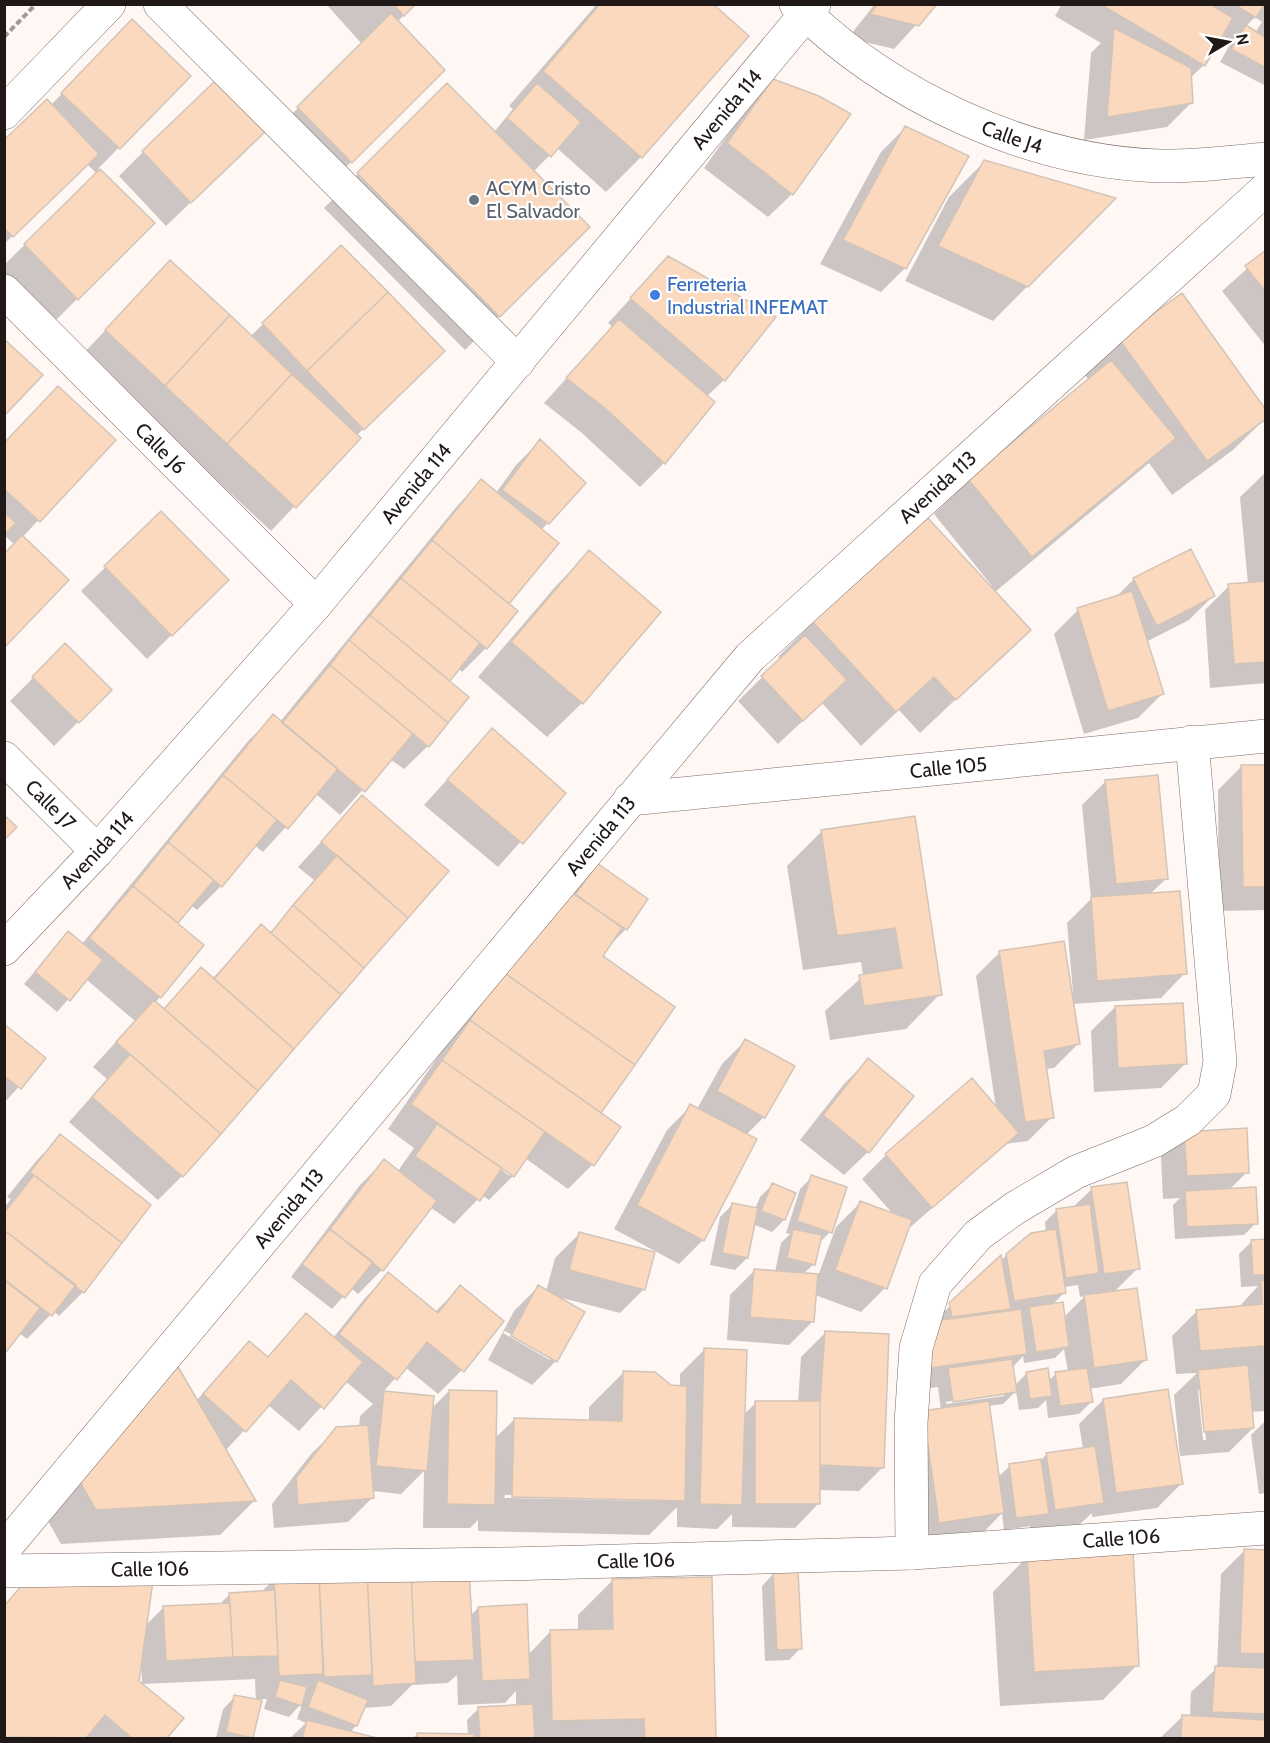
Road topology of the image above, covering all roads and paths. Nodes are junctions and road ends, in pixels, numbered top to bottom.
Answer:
1 (36, 4) edge
2 (109, 4) edge
3 (160, 4) edge
4 (806, 8) edge
5 (4, 37) edge
6 (4, 113) edge
7 (1266, 159) edge
8 (1266, 189) edge
9 (4, 291) edge
10 (518, 362) junction
11 (316, 604) junction
12 (1266, 736) edge
13 (1192, 742) junction
14 (4, 758) edge
15 (630, 799) junction
16 (97, 851) junction
17 (4, 949) edge
18 (1266, 1528) edge
19 (4, 1549) edge
20 (912, 1552) junction
21 (4, 1570) edge

1 - 5 path
2 - 6 street
3 - 10 street
4 - 7 street, Calle J4
4 - 10 street, Avenida 114
8 - 15 street, Avenida 113
9 - 11 street, Calle J6
10 - 11 street, Avenida 114
11 - 16 street, Avenida 114
12 - 13 street, Calle 105
13 - 15 street, Calle 105
13 - 20 street
14 - 16 street, Calle J7
15 - 19 street, Avenida 113
16 - 17 street, Avenida 114
18 - 20 street, Calle 106
20 - 21 street, Calle 106

